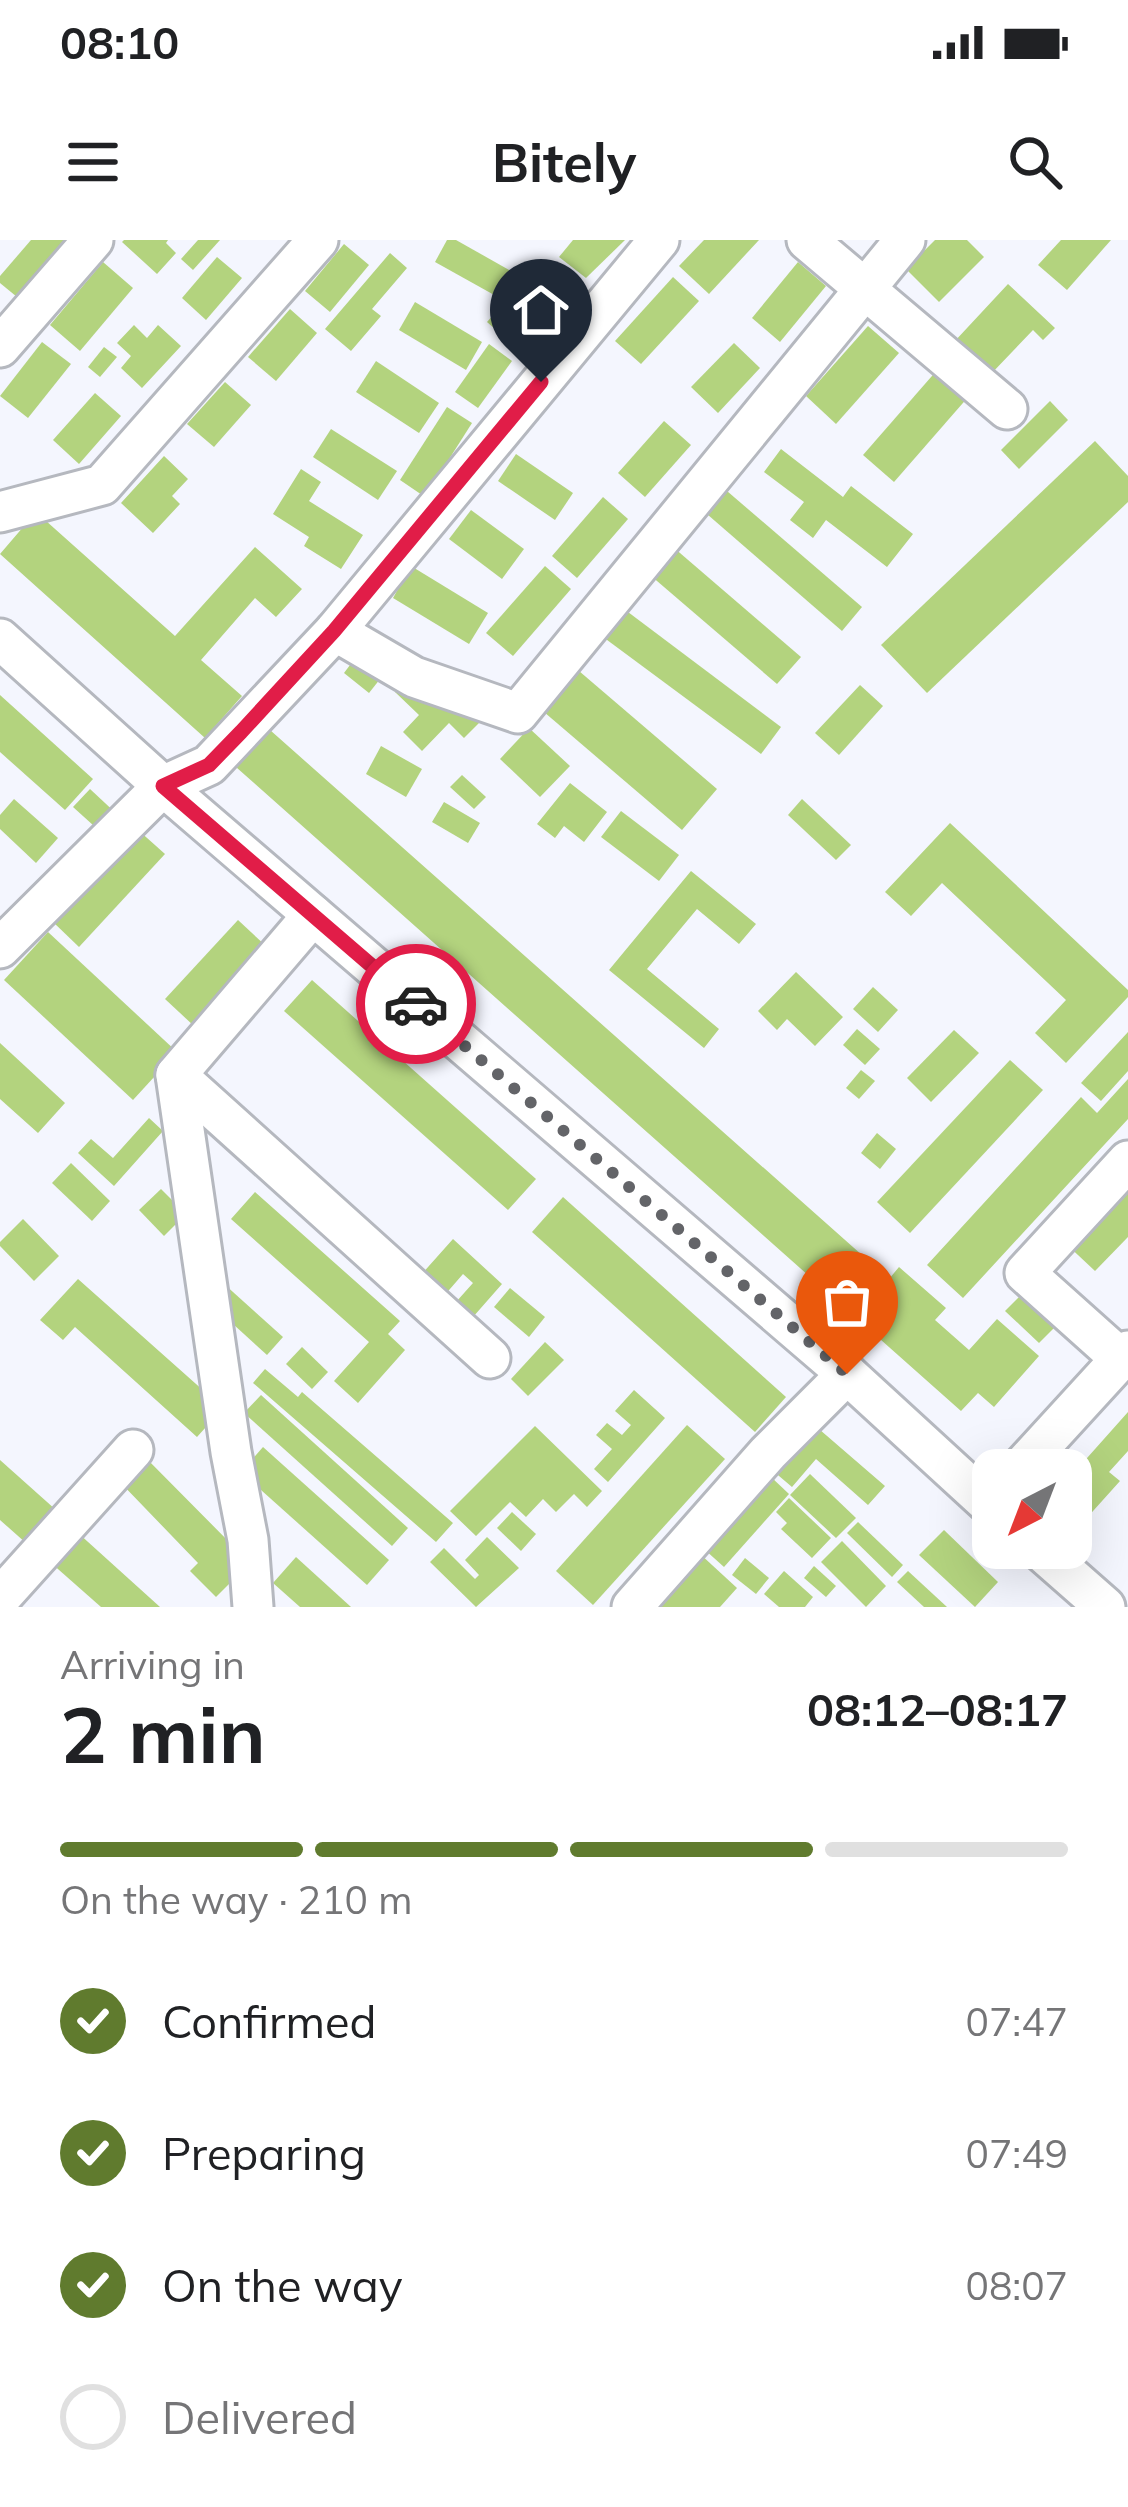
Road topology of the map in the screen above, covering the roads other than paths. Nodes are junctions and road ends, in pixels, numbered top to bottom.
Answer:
1 (93, 240) edge
2 (318, 240) edge
3 (658, 240) edge
4 (808, 240) edge
5 (905, 240) edge
6 (864, 288) junction
7 (0, 347) edge
8 (1006, 409) dead end
9 (0, 512) edge
10 (334, 631) junction
11 (0, 639) edge
12 (163, 786) junction
13 (313, 915) junction
14 (0, 948) edge
15 (176, 1075) junction
16 (1128, 1161) edge
17 (1125, 1355) edge
18 (490, 1358) dead end
19 (847, 1374) junction
20 (1038, 1449) edge
21 (133, 1450) dead end
22 (972, 1486) edge
23 (1062, 1569) edge
24 (0, 1598) edge
25 (253, 1607) edge
26 (632, 1607) edge
27 (1105, 1607) edge

1 - 7 street
2 - 9 street
3 - 10 street
4 - 6 street
5 - 6 street
6 - 8 street
6 - 10 street
10 - 12 street
11 - 12 street
12 - 13 street
12 - 14 street
13 - 15 street
13 - 19 street
15 - 18 street
15 - 25 street
16 - 17 street
17 - 20 street
19 - 22 street
19 - 26 street
21 - 24 street
23 - 27 street

